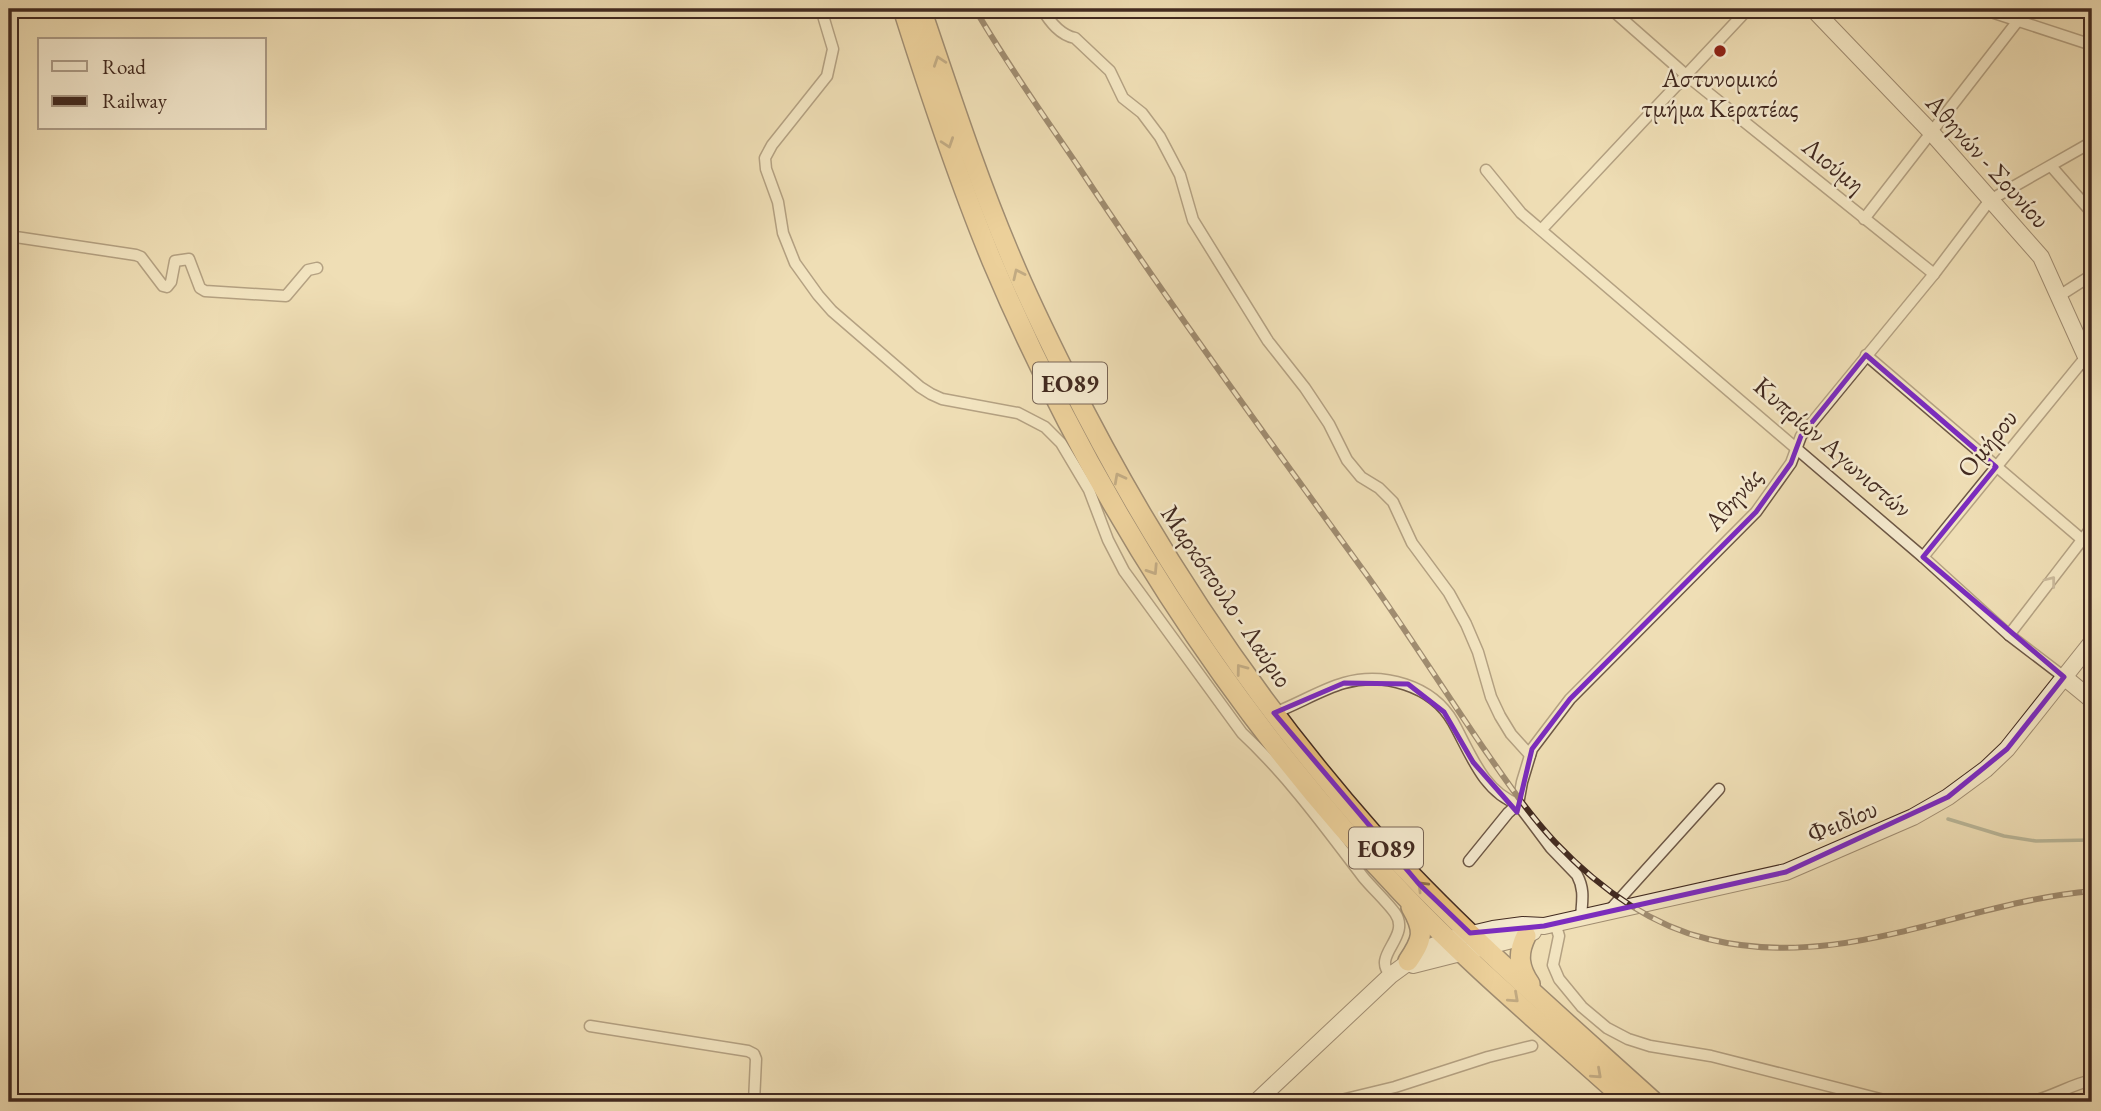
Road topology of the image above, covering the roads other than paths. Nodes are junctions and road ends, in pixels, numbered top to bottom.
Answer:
1 (821, 9) edge
2 (903, 9) edge
3 (921, 9) edge
4 (1042, 9) edge
5 (1611, 9) edge
6 (1748, 9) edge
7 (1813, 9) edge
8 (1982, 9) edge
9 (2027, 9) edge
10 (1830, 15) edge
11 (2017, 21) junction
12 (2092, 45) edge
13 (1686, 75) junction
14 (1931, 132) junction
15 (2092, 142) edge
16 (2051, 166) junction
17 (1486, 170) dead end
18 (1990, 200) junction
19 (2092, 213) edge
20 (1864, 219) junction
21 (1542, 229) junction
22 (9, 236) edge
23 (317, 268) dead end
24 (1934, 274) junction
25 (2092, 275) edge
26 (2059, 296) junction
27 (1866, 355) junction
28 (2089, 364) edge
29 (1795, 447) junction
30 (1996, 467) junction
31 (2092, 527) edge
32 (2082, 540) junction
33 (2092, 548) edge
34 (1923, 557) junction
35 (2009, 635) junction
36 (2092, 642) edge
37 (2064, 677) junction
38 (2092, 700) edge
39 (1274, 713) junction
40 (1530, 755) junction
41 (1719, 789) dead end
42 (1518, 804) junction
43 (1469, 861) dead end
44 (1403, 895) junction
45 (1608, 912) junction
46 (1581, 918) junction
47 (1550, 924) junction
48 (1526, 936) junction
49 (1467, 943) junction
50 (1408, 961) junction
51 (1391, 975) junction
52 (1538, 997) junction
53 (590, 1026) dead end
54 (1532, 1046) dead end
55 (2092, 1080) edge
56 (513, 1100) dead end
57 (527, 1102) edge
58 (754, 1102) edge
59 (1256, 1102) edge
60 (1333, 1102) edge
61 (1628, 1102) edge
62 (1654, 1102) edge
63 (1892, 1102) edge
64 (2030, 1102) edge

1 - 51 street
2 -> 44 highway, Μαρκόπουλο - Λαύριο / ΕΟ89
39 -> 3 highway, Μαρκόπουλο - Λαύριο / ΕΟ89
4 - 40 street
5 - 13 street, Λιούμη
6 - 13 street
7 - 10 main road, Αθηνών - Σουνίου
8 - 11 street
9 - 11 street
10 - 14 main road, Αθηνών - Σουνίου
11 - 12 street
11 - 14 street
13 - 20 street, Λιούμη
13 - 21 street
14 - 18 main road, Αθηνών - Σουνίου
14 - 20 street
15 - 16 street, Αθηνάς
16 - 18 street, Αθηνάς
16 - 19 street
17 - 21 street, Κυπρίων Αγωνιστών
18 - 24 street, Αθηνάς
18 - 26 main road, Αθηνών - Σουνίου
20 - 24 street, Λιούμη
21 - 29 street, Κυπρίων Αγωνιστών
22 - 23 street
24 - 27 street, Αθηνάς
25 - 26 street
26 - 28 main road, Αθηνών - Σουνίου
27 - 29 street, Αθηνάς
27 - 30 street
28 - 30 street, Ομήρου
29 - 34 street, Κυπρίων Αγωνιστών
29 - 40 street, Αθηνάς
30 - 32 street
30 - 34 street, Ομήρου
31 - 32 street
32 - 33 street
35 -> 32 street
34 - 35 street, Κυπρίων Αγωνιστών
35 - 37 street, Κυπρίων Αγωνιστών
36 - 37 main road, Φειδίου
37 - 38 main road, Κυπρίων Αγωνιστών
37 - 45 main road, Φειδίου
39 - 42 street
49 -> 39 highway, Μαρκόπουλο - Λαύριο / ΕΟ89
40 - 42 street, Αθηνάς
41 - 45 street
42 - 43 street
42 - 46 street
44 - 49 highway, Μαρκόπουλο - Λαύριο / ΕΟ89
44 - 50 highway
45 - 46 main road, Φειδίου
46 - 47 main road, Φειδίου
47 - 48 main road
47 - 49 main road
47 - 63 street
48 - 49 main road
48 - 52 highway
49 - 50 main road
49 - 51 main road
49 - 52 highway, Μαρκόπουλο - Λαύριο / ΕΟ89
49 -> 61 highway, Μαρκόπουλο - Λαύριο / ΕΟ89
50 - 51 main road
51 - 59 main road
52 - 62 highway, Μαρκόπουλο - Λαύριο / ΕΟ89
53 - 58 street
54 - 60 street
55 - 64 street
56 - 57 street

